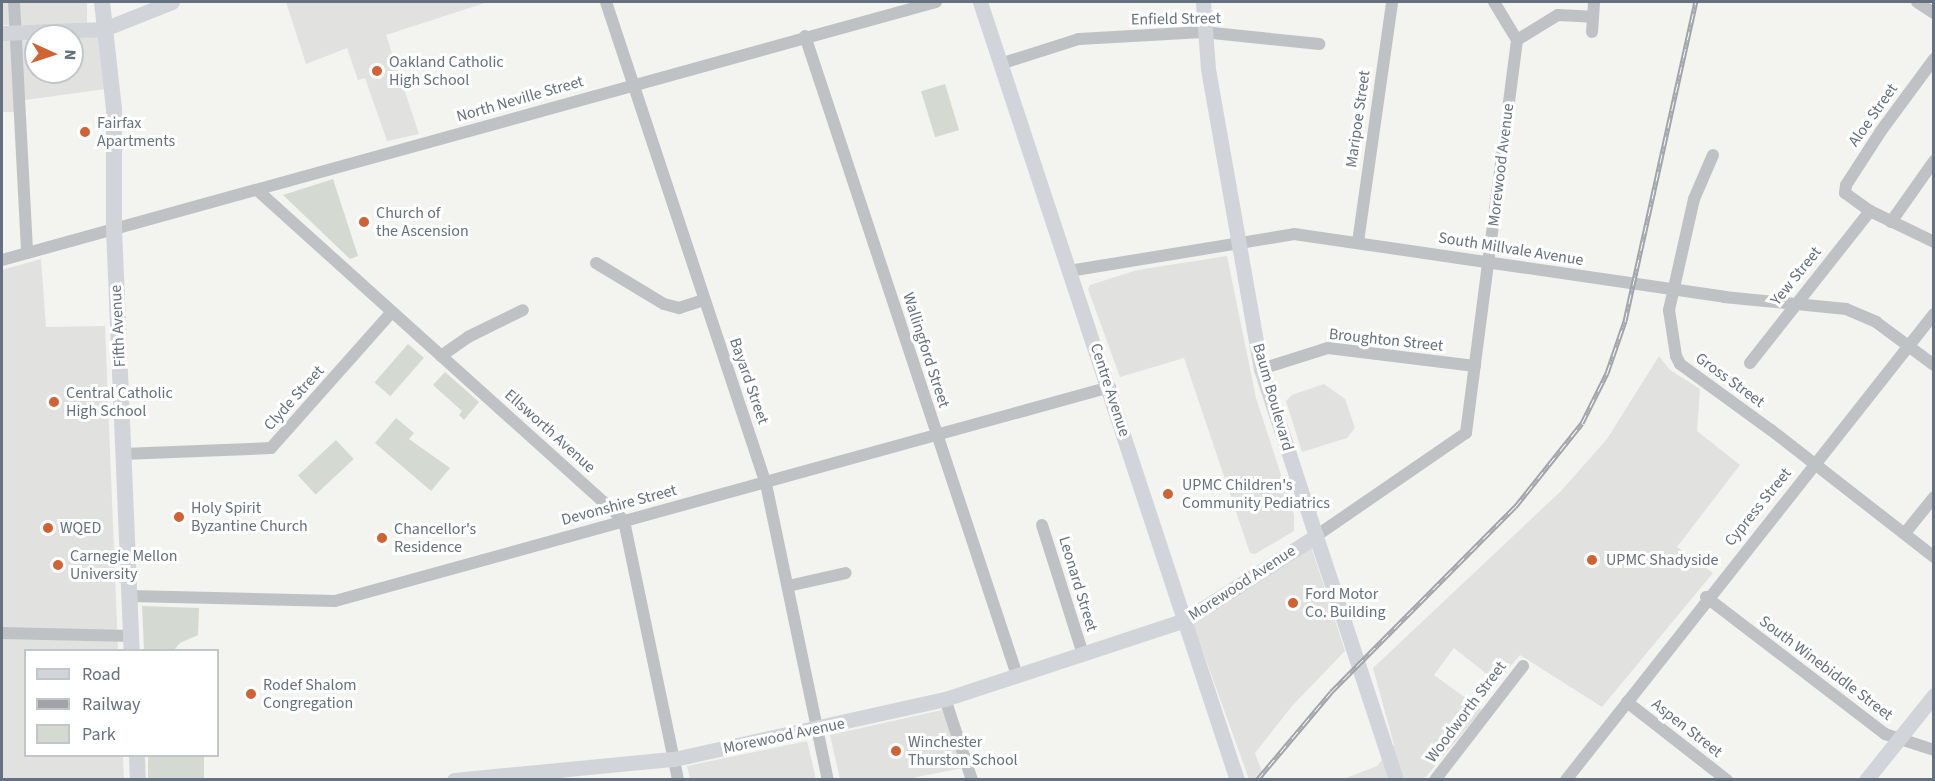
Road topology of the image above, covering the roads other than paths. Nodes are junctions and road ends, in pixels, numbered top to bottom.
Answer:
1 (14, 2) edge
2 (102, 2) edge
3 (172, 2) edge
4 (606, 2) edge
5 (936, 2) edge
6 (980, 2) edge
7 (1203, 2) edge
8 (1392, 2) edge
9 (1494, 2) edge
10 (1594, 2) edge
11 (1917, 2) edge
12 (1934, 13) edge
13 (1592, 17) junction
14 (104, 29) junction
15 (9, 32) edge
16 (1203, 32) junction
17 (1592, 32) dead end
18 (805, 36) junction
19 (1517, 40) junction
20 (1319, 44) dead end
21 (1934, 59) edge
22 (1000, 64) junction
23 (634, 84) junction
24 (1713, 155) dead end
25 (1934, 161) edge
26 (257, 190) junction
27 (1870, 211) junction
28 (1891, 222) junction
29 (114, 229) junction
30 (1238, 242) junction
31 (1358, 242) junction
32 (1934, 242) edge
33 (27, 253) junction
34 (2, 260) edge
35 (1488, 262) junction
36 (596, 263) dead end
37 (1069, 271) junction
38 (704, 300) junction
39 (1794, 304) junction
40 (523, 309) dead end
41 (391, 313) junction
42 (1934, 314) edge
43 (1908, 346) junction
44 (441, 356) junction
45 (1750, 363) dead end
46 (1934, 365) edge
47 (1475, 366) junction
48 (1261, 369) junction
49 (1110, 387) junction
50 (937, 436) junction
51 (123, 454) junction
52 (1813, 464) junction
53 (766, 484) junction
54 (1934, 497) edge
55 (624, 521) junction
56 (1042, 525) dead end
57 (1905, 533) junction
58 (1316, 536) junction
59 (1934, 557) edge
60 (846, 573) dead end
61 (788, 586) junction
62 (130, 596) junction
63 (1706, 597) junction
64 (1185, 620) junction
65 (2, 633) edge
66 (132, 643) edge
67 (1083, 654) junction
68 (1522, 666) dead end
69 (1017, 675) junction
70 (1934, 695) edge
71 (945, 699) junction
72 (1627, 702) junction
73 (818, 729) junction
74 (1898, 740) junction
75 (1934, 750) edge
76 (137, 757) edge
77 (674, 759) junction
78 (138, 780) edge
79 (454, 780) edge
80 (678, 780) edge
81 (828, 780) edge
82 (972, 780) edge
83 (1237, 780) edge
84 (1396, 780) edge
85 (1435, 780) edge
86 (1566, 780) edge
87 (1727, 780) edge
88 (1866, 780) edge

1 - 15 street
2 - 14 highway, Fifth Avenue
3 - 14 main road
4 - 23 street, Bayard Street
5 - 18 street, North Neville Street
6 - 22 main road, Centre Avenue
7 - 16 main road, Baum Boulevard
8 - 31 street, Maripoe Street
9 - 19 street
10 - 13 street
11 - 12 street
13 - 17 street
13 - 19 street
14 - 15 main road
14 - 29 highway, Fifth Avenue
15 - 33 street
16 - 20 street, Enfield Street
16 - 22 street, Enfield Street
16 - 30 main road, Baum Boulevard
18 - 23 street, North Neville Street
18 - 50 street, Wallingford Street
19 - 35 street, Morewood Avenue
21 - 27 street, Aloe Street
22 - 37 main road, Centre Avenue
23 - 26 street, North Neville Street
23 - 38 street, Bayard Street
24 - 52 street, Gross Street
25 - 28 street
26 - 29 street, North Neville Street
26 - 41 street, Ellsworth Avenue
27 - 28 street
27 - 39 street, Yew Street
28 - 32 street
29 - 33 street, North Neville Street
29 - 51 highway, Fifth Avenue
30 - 31 street, South Millvale Avenue
30 - 37 street, South Millvale Avenue
30 - 48 main road, Baum Boulevard
31 - 35 street, South Millvale Avenue
33 - 34 street, North Neville Street
35 - 39 street, South Millvale Avenue
35 - 47 street, Morewood Avenue
36 - 38 street
37 - 49 main road, Centre Avenue
38 - 53 street, Bayard Street
39 - 43 street, South Millvale Avenue
39 - 45 street, Yew Street
40 - 44 street
41 - 44 street, Ellsworth Avenue
41 - 51 street, Clyde Street
42 - 43 street, Cypress Street
43 - 46 street, South Millvale Avenue
43 - 52 street, Cypress Street
44 - 55 street, Ellsworth Avenue
47 - 48 street, Broughton Street
47 - 58 street, Morewood Avenue
48 - 58 main road, Baum Boulevard
49 - 50 street, Devonshire Street
49 - 64 main road, Centre Avenue
50 - 53 street, Devonshire Street
50 - 69 street, Wallingford Street
51 - 62 highway, Fifth Avenue
52 - 57 street, Gross Street
52 - 63 street, Cypress Street
53 - 55 street, Devonshire Street
53 - 61 street, Bayard Street
54 - 57 street
55 - 62 street, Devonshire Street
55 - 77 street
56 - 67 street, Leonard Street
57 - 59 street, Gross Street
58 - 64 main road, Morewood Avenue
58 - 84 main road, Baum Boulevard
60 - 61 street
61 - 73 street, Bayard Street
62 - 66 highway, Fifth Avenue
63 - 72 street, Cypress Street
63 - 74 street, South Winebiddle Street
64 - 67 main road, Morewood Avenue
64 - 83 main road, Centre Avenue
65 - 66 street
67 - 69 main road, Morewood Avenue
68 - 85 street, Woodworth Street
69 - 71 main road, Morewood Avenue
70 - 74 main road
71 - 73 main road, Morewood Avenue
71 - 82 street
72 - 86 street, Cypress Street
72 - 87 street, Aspen Street
73 - 77 main road, Morewood Avenue
73 - 81 street, Bayard Street
74 - 75 street, South Winebiddle Street
74 - 88 main road
76 - 78 highway
77 - 79 main road, Morewood Avenue
77 - 80 street

